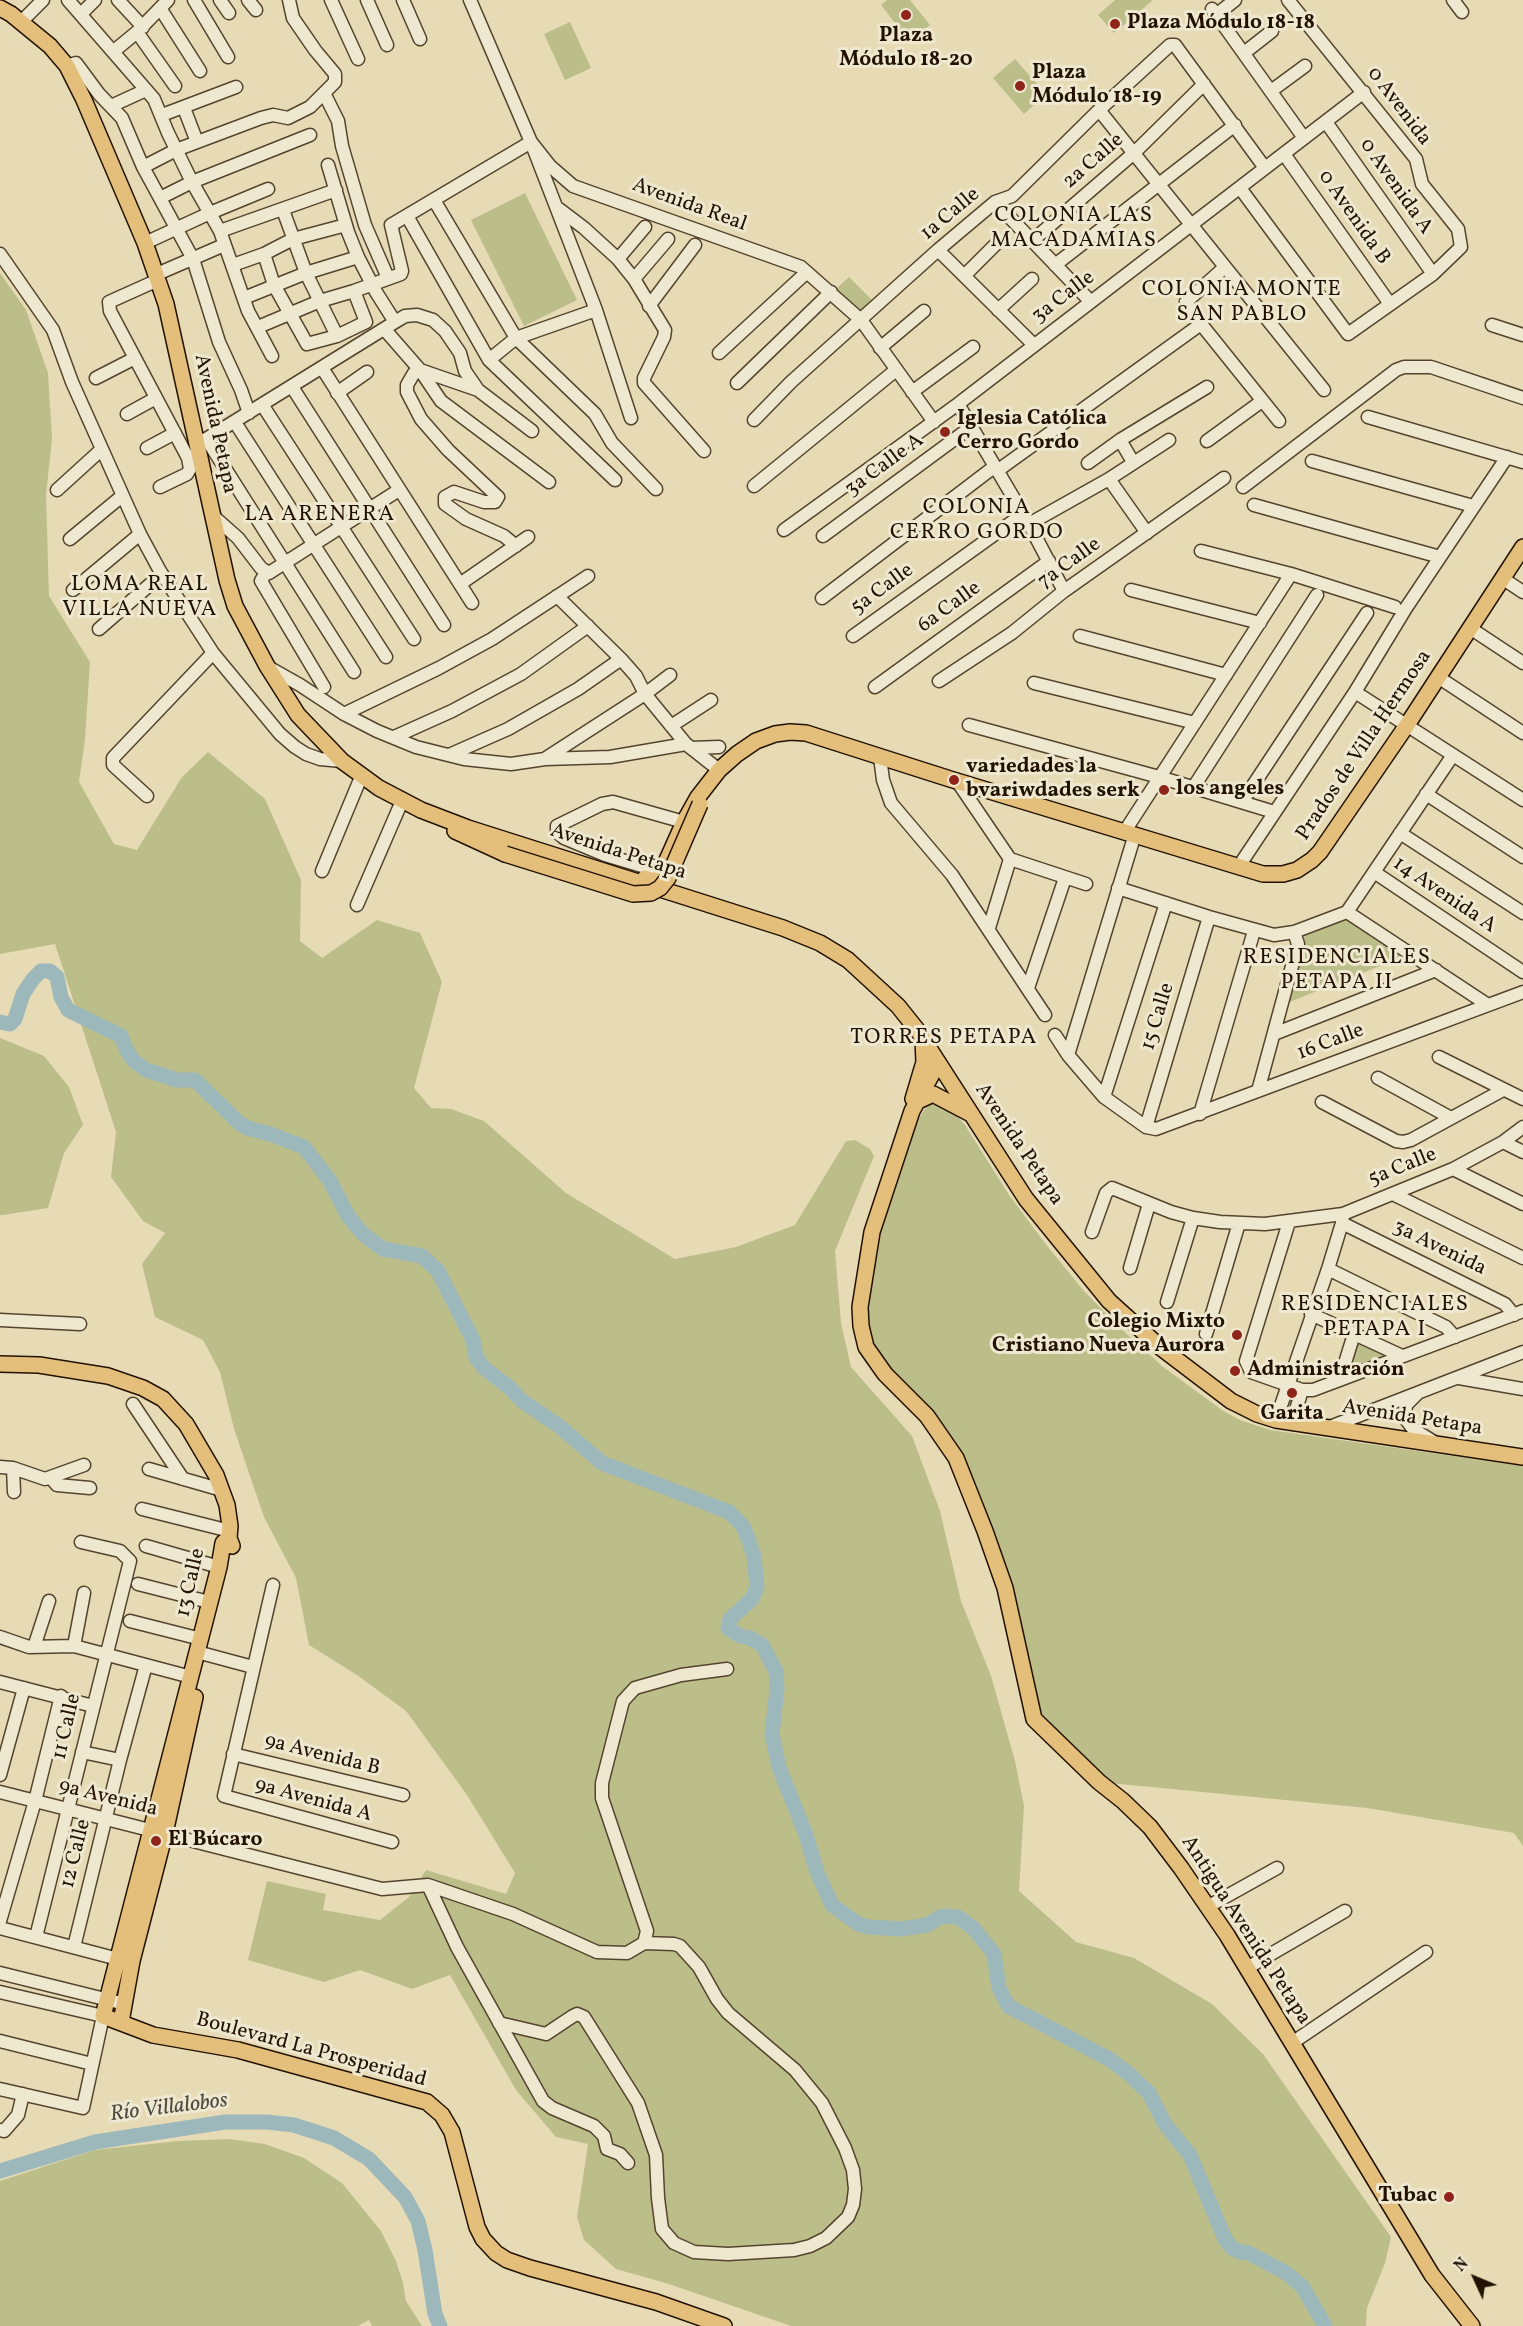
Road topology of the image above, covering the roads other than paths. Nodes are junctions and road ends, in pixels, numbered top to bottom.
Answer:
1 (43, 0) edge
2 (68, 0) edge
3 (95, 0) edge
4 (118, 0) edge
5 (194, 0) edge
6 (220, 0) edge
7 (289, 0) edge
8 (331, 0) edge
9 (366, 0) edge
10 (404, 0) edge
11 (470, 0) edge
12 (1235, 0) edge
13 (1288, 0) edge
14 (1453, 0) edge
15 (165, 2) edge
16 (0, 8) edge
17 (1462, 12) dead end
18 (229, 13) dead end
19 (81, 14) junction
20 (21, 22) junction
21 (140, 30) junction
22 (1272, 31) dead end
23 (420, 39) dead end
24 (387, 45) dead end
25 (114, 51) junction
26 (1244, 53) junction
27 (228, 57) dead end
28 (358, 59) dead end
29 (67, 66) junction
30 (1305, 66) dead end
31 (200, 71) dead end
32 (1204, 84) junction
33 (175, 86) dead end
34 (236, 87) dead end
35 (146, 90) junction
36 (1271, 91) junction
37 (1364, 92) junction
38 (324, 93) junction
39 (99, 94) junction
40 (84, 100) junction
41 (111, 106) junction
42 (184, 108) junction
43 (1099, 110) junction
44 (162, 115) junction
45 (1326, 122) junction
46 (1235, 125) junction
47 (310, 135) dead end
48 (1304, 138) junction
49 (197, 142) junction
50 (531, 142) junction
51 (176, 150) junction
52 (1134, 153) junction
53 (1284, 154) junction
54 (328, 165) dead end
55 (143, 167) junction
56 (1265, 168) junction
57 (192, 182) junction
58 (1159, 184) junction
59 (1240, 188) junction
60 (268, 189) dead end
61 (336, 190) junction
62 (159, 198) junction
63 (434, 200) junction
64 (994, 202) junction
65 (558, 208) junction
66 (283, 210) junction
67 (210, 213) junction
68 (407, 216) junction
69 (346, 225) junction
70 (1191, 225) junction
71 (645, 227) dead end
72 (177, 228) junction
73 (220, 231) junction
74 (293, 239) junction
75 (668, 239) dead end
76 (1032, 241) junction
77 (998, 242) dead end
78 (145, 243) junction
79 (695, 244) dead end
80 (224, 245) junction
81 (938, 250) junction
82 (0, 254) edge
83 (264, 254) junction
84 (358, 257) junction
85 (193, 259) junction
86 (618, 259) junction
87 (233, 265) junction
88 (1055, 265) junction
89 (1225, 267) junction
90 (807, 272) junction
91 (306, 273) junction
92 (1433, 274) junction
93 (964, 276) junction
94 (157, 277) junction
95 (388, 279) junction
96 (634, 279) junction
97 (1032, 279) dead end
98 (372, 284) junction
99 (274, 285) junction
100 (354, 291) junction
101 (831, 292) junction
102 (244, 298) junction
103 (320, 301) junction
104 (1091, 302) junction
105 (1390, 304) junction
106 (649, 306) junction
107 (596, 310) junction
108 (998, 310) junction
109 (924, 311) dead end
110 (291, 314) junction
111 (861, 320) junction
112 (1201, 324) junction
113 (1492, 325) dead end
114 (258, 327) junction
115 (391, 327) junction
116 (1523, 335) edge
117 (337, 336) junction
118 (516, 338) junction
119 (1034, 345) junction
120 (973, 347) dead end
121 (880, 348) junction
122 (719, 353) dead end
123 (272, 356) dead end
124 (135, 358) junction
125 (489, 360) junction
126 (420, 370) junction
127 (897, 370) junction
128 (324, 371) dead end
129 (367, 372) dead end
130 (96, 378) dead end
131 (737, 383) dead end
132 (1208, 387) dead end
133 (294, 390) dead end
134 (478, 390) junction
135 (1324, 390) dead end
136 (912, 392) junction
137 (337, 393) junction
138 (156, 398) junction
139 (1523, 398) edge
140 (1262, 401) junction
141 (958, 404) junction
142 (265, 409) dead end
143 (249, 413) junction
144 (126, 414) dead end
145 (1368, 417) dead end
146 (630, 418) dead end
147 (754, 420) dead end
148 (1279, 421) dead end
149 (933, 422) junction
150 (238, 427) dead end
151 (971, 427) junction
152 (532, 431) dead end
153 (175, 432) junction
154 (1120, 440) junction
155 (1169, 440) dead end
156 (1207, 441) dead end
157 (147, 448) dead end
158 (102, 449) junction
159 (198, 449) junction
160 (704, 451) dead end
161 (1507, 457) junction
162 (1312, 461) dead end
163 (1133, 462) junction
164 (1523, 462) edge
165 (1088, 464) dead end
166 (996, 469) junction
167 (1109, 478) junction
168 (1224, 478) dead end
169 (615, 480) dead end
170 (549, 482) dead end
171 (754, 486) dead end
172 (160, 487) dead end
173 (1243, 487) dead end
174 (656, 489) dead end
175 (57, 490) dead end
176 (399, 490) junction
177 (122, 496) junction
178 (1254, 505) dead end
179 (1473, 507) junction
180 (369, 509) junction
181 (212, 515) junction
182 (1026, 519) junction
183 (342, 527) junction
184 (784, 530) dead end
185 (1147, 532) junction
186 (140, 534) junction
187 (823, 536) dead end
188 (528, 537) dead end
189 (70, 539) dead end
190 (314, 546) junction
191 (516, 546) junction
192 (1523, 547) edge
193 (1201, 551) dead end
194 (1440, 557) junction
195 (1049, 561) junction
196 (285, 565) junction
197 (266, 572) junction
198 (162, 574) junction
199 (1291, 574) junction
200 (588, 576) dead end
201 (1502, 578) junction
202 (460, 584) junction
203 (74, 590) dead end
204 (1131, 590) dead end
205 (1064, 591) junction
206 (1523, 592) edge
207 (1317, 595) dead end
208 (557, 596) junction
209 (822, 598) dead end
210 (472, 603) dead end
211 (1395, 607) dead end
212 (1366, 613) dead end
213 (1260, 623) junction
214 (444, 625) dead end
215 (588, 626) junction
216 (1470, 628) junction
217 (99, 629) dead end
218 (853, 636) dead end
219 (1080, 636) dead end
220 (414, 639) dead end
221 (213, 653) junction
222 (386, 657) dead end
223 (621, 659) junction
224 (1523, 663) edge
225 (267, 666) junction
226 (354, 672) dead end
227 (670, 675) dead end
228 (1226, 675) junction
229 (1438, 677) junction
230 (939, 681) dead end
231 (1034, 683) dead end
232 (324, 687) dead end
233 (874, 687) dead end
234 (1354, 692) junction
235 (645, 694) junction
236 (711, 700) dead end
237 (344, 714) junction
238 (1195, 723) junction
239 (969, 725) dead end
240 (1407, 725) junction
241 (671, 726) junction
242 (1523, 733) edge
243 (394, 737) junction
244 (689, 746) junction
245 (719, 747) dead end
246 (1453, 754) junction
247 (449, 755) junction
248 (880, 757) junction
249 (545, 759) junction
250 (342, 761) junction
251 (715, 775) junction
252 (362, 777) junction
253 (1159, 777) junction
254 (957, 780) junction
255 (1192, 788) junction
256 (1426, 794) junction
257 (147, 796) dead end
258 (402, 801) junction
259 (1523, 801) edge
260 (1242, 802) junction
261 (1274, 812) junction
262 (443, 819) junction
263 (684, 822) junction
264 (1130, 833) junction
265 (1400, 833) junction
266 (1523, 856) edge
267 (1010, 859) junction
268 (1239, 866) junction
269 (322, 870) dead end
270 (662, 872) junction
271 (1374, 872) junction
272 (1065, 878) junction
273 (636, 880) junction
274 (1086, 884) dead end
275 (1118, 888) junction
276 (1166, 903) junction
277 (357, 905) dead end
278 (1347, 912) junction
279 (1523, 913) edge
280 (1209, 917) junction
281 (989, 928) junction
282 (1254, 931) junction
283 (1294, 932) junction
284 (1436, 970) junction
285 (1523, 972) edge
286 (1028, 988) junction
287 (1523, 992) edge
288 (1488, 1005) junction
289 (1045, 1015) dead end
290 (1274, 1034) junction
291 (1055, 1035) dead end
292 (923, 1038) junction
293 (1068, 1056) junction
294 (1439, 1057) dead end
295 (938, 1063) junction
296 (1378, 1078) dead end
297 (1503, 1090) junction
298 (1258, 1091) junction
299 (1104, 1097) junction
300 (1523, 1099) edge
301 (1322, 1102) dead end
302 (915, 1106) junction
303 (971, 1114) junction
304 (1200, 1114) junction
305 (1451, 1118) junction
306 (1523, 1127) edge
307 (1149, 1128) junction
308 (1503, 1142) junction
309 (1523, 1152) edge
310 (1453, 1169) junction
311 (1393, 1194) junction
312 (1149, 1204) junction
313 (1523, 1204) edge
314 (1193, 1218) junction
315 (1343, 1218) junction
316 (1289, 1222) junction
317 (1239, 1223) junction
318 (1092, 1232) dead end
319 (1523, 1258) edge
320 (1130, 1268) dead end
321 (1328, 1269) junction
322 (1167, 1302) dead end
323 (1518, 1313) edge
324 (1311, 1314) junction
325 (0, 1320) edge
326 (80, 1324) dead end
327 (1206, 1334) dead end
328 (1354, 1334) junction
329 (1455, 1337) junction
330 (1523, 1352) edge
331 (1402, 1356) junction
332 (0, 1364) edge
333 (1457, 1377) junction
334 (1340, 1379) junction
335 (1287, 1385) junction
336 (1523, 1389) edge
337 (1423, 1390) junction
338 (1300, 1396) junction
339 (1283, 1398) junction
340 (133, 1404) dead end
341 (1276, 1420) junction
342 (1292, 1423) junction
343 (1327, 1428) junction
344 (1440, 1445) junction
345 (1523, 1457) edge
346 (84, 1465) dead end
347 (0, 1467) edge
348 (13, 1468) junction
349 (149, 1469) dead end
350 (51, 1478) junction
351 (183, 1479) junction
352 (90, 1488) dead end
353 (222, 1490) junction
354 (14, 1492) dead end
355 (142, 1509) dead end
356 (229, 1535) junction
357 (81, 1542) dead end
358 (146, 1546) dead end
359 (219, 1567) junction
360 (138, 1584) dead end
361 (273, 1585) dead end
362 (84, 1593) dead end
363 (49, 1601) dead end
364 (209, 1602) junction
365 (130, 1621) dead end
366 (0, 1637) edge
367 (74, 1646) junction
368 (34, 1647) junction
369 (201, 1649) junction
370 (105, 1654) junction
371 (146, 1665) junction
372 (253, 1667) junction
373 (727, 1669) dead end
374 (191, 1677) junction
375 (0, 1682) edge
376 (24, 1688) junction
377 (61, 1696) junction
378 (93, 1706) junction
379 (82, 1752) junction
380 (233, 1754) junction
381 (120, 1760) junction
382 (0, 1775) edge
383 (0, 1792) edge
384 (403, 1796) dead end
385 (35, 1801) junction
386 (67, 1809) junction
387 (106, 1819) junction
388 (158, 1832) junction
389 (392, 1842) dead end
390 (1277, 1868) dead end
391 (428, 1885) junction
392 (1209, 1906) junction
393 (1345, 1911) dead end
394 (0, 1922) edge
395 (0, 1928) edge
396 (36, 1937) junction
397 (644, 1944) junction
398 (74, 1947) junction
399 (1426, 1952) dead end
400 (118, 1959) junction
401 (1247, 1968) junction
402 (0, 1972) edge
403 (0, 1992) edge
404 (107, 2000) junction
405 (125, 2004) junction
406 (103, 2016) junction
407 (121, 2022) junction
408 (499, 2023) junction
409 (0, 2041) edge
410 (1292, 2043) junction
411 (92, 2064) junction
412 (0, 2089) edge
413 (23, 2094) junction
414 (0, 2130) edge
415 (628, 2163) dead end
416 (723, 2326) edge
417 (1472, 2326) edge

1 - 20 street
2 - 19 street
3 - 19 street
4 - 21 street
5 - 27 street
6 - 18 street
7 - 38 street
8 - 28 street
9 - 24 street
10 - 23 street
11 - 50 street, Avenida Real
12 - 26 street
13 - 37 street, 0 Avenida
14 - 17 street
15 - 21 street
15 - 31 street
16 - 20 main road, Avenida Petapa
19 - 25 street
20 - 29 main road, Avenida Petapa
21 - 25 street
21 - 33 street
22 - 26 street
25 - 35 street
26 - 36 street
29 - 39 street
29 - 40 main road, Avenida Petapa
30 - 36 street
32 - 43 street, 1a Calle
32 - 46 street
32 - 52 street, 2a Calle
34 - 42 street
35 - 41 street
35 - 44 street
36 - 48 street
37 - 45 street, 3a Calle
37 - 92 street, 0 Avenida
38 - 49 street
38 - 95 street
39 - 40 street
39 - 41 street
40 - 78 main road, Avenida Petapa
41 - 55 street
42 - 44 street
42 - 49 street
43 - 52 street
43 - 64 street, 1a Calle
44 - 51 street
45 - 48 street, 3a Calle
45 - 92 street, 0 Avenida A
46 - 56 street
46 - 58 street
47 - 57 street
48 - 53 street, 3a Calle
49 - 51 street
50 - 63 street
50 - 65 street
50 - 90 street, Avenida Real
51 - 55 street
51 - 57 street
52 - 58 street
52 - 76 street, 2a Calle
53 - 56 street, 3a Calle
53 - 105 street, 0 Avenida B
54 - 61 street
55 - 62 street
56 - 59 street, 3a Calle
57 - 62 street
57 - 67 street
58 - 70 street
58 - 88 street
59 - 70 street, 3a Calle
59 - 105 street
60 - 67 street
61 - 66 street
61 - 69 street
62 - 72 street
63 - 68 street
63 - 118 street
64 - 76 street
64 - 81 street, 1a Calle
65 - 86 street
65 - 107 street
66 - 73 street
66 - 74 street
67 - 72 street
67 - 73 street
68 - 95 street
68 - 125 street
69 - 74 street
69 - 84 street
70 - 89 street
70 - 104 street, 3a Calle
71 - 86 street
72 - 78 street
72 - 85 street
73 - 80 street
74 - 83 street
74 - 91 street
75 - 96 street
76 - 88 street
77 - 93 street
78 - 94 main road, Avenida Petapa
79 - 106 street
80 - 85 street
80 - 87 street
81 - 93 street
81 - 111 street, 1a Calle
82 - 158 street
83 - 87 street
83 - 99 street
84 - 91 street
84 - 98 street
85 - 94 street
85 - 143 street
86 - 96 street
87 - 102 street
88 - 104 street
89 - 112 street
89 - 135 street
90 - 101 street, Avenida Real
90 - 122 street
91 - 99 street
91 - 103 street
92 - 105 street
93 - 108 street
94 - 124 street
94 - 159 main road, Avenida Petapa
95 - 98 street
96 - 106 street
97 - 108 street
98 - 100 street
98 - 115 street
99 - 102 street
99 - 110 street
100 - 103 street
100 - 117 street
101 - 111 street, Avenida Real
101 - 131 street
102 - 114 street
103 - 110 street
103 - 117 street
104 - 119 street, 3a Calle
106 - 160 street
107 - 118 street
107 - 146 street
108 - 119 street
109 - 121 street
110 - 114 street
110 - 117 street
111 - 121 street, Avenida Real
111 - 147 street, 1a Calle
112 - 140 street
112 - 166 street
113 - 116 street
114 - 123 street
115 - 126 street
115 - 134 street
115 - 143 street
118 - 125 street
118 - 174 street
119 - 141 street, 3a Calle
120 - 136 street
121 - 127 street, Avenida Real
124 - 130 street
124 - 138 street
125 - 169 street
126 - 134 street
126 - 170 street
126 - 191 street
127 - 136 street, Avenida Real
127 - 171 street
128 - 137 street
129 - 137 street
132 - 154 street
133 - 180 street
134 - 152 street
136 - 149 street, Avenida Real
137 - 176 street
138 - 144 street
138 - 153 street
139 - 173 street
140 - 148 street
140 - 156 street
141 - 149 street, 3a Calle
141 - 151 street
142 - 183 street
143 - 159 street
145 - 161 street
149 - 184 street, 3a Calle
150 - 190 street
151 - 166 street
151 - 187 street, 3a Calle A
153 - 157 street
153 - 159 street
154 - 163 street
154 - 165 street
155 - 163 street, 5a Calle
158 - 175 street
158 - 177 street
159 - 172 street
159 - 181 main road, Avenida Petapa
159 - 196 street
161 - 164 street
161 - 179 street
162 - 179 street
163 - 167 street, 5a Calle
166 - 182 street
166 - 209 street
167 - 182 street, 5a Calle
167 - 185 street
168 - 185 street, 7a Calle
176 - 180 street
176 - 202 street
177 - 186 street
177 - 189 street
178 - 194 street
179 - 194 street
180 - 183 street
180 - 214 street
181 - 197 street
181 - 225 main road, Avenida Petapa
182 - 195 street
182 - 218 street, 5a Calle
183 - 190 street
183 - 220 street
185 - 205 street, 7a Calle
186 - 198 street
186 - 203 street
188 - 191 street
190 - 196 street
190 - 222 street
191 - 202 street
192 - 201 main road, Prados de Villa Hermosa
193 - 199 street
194 - 234 street
195 - 205 street
195 - 233 street, 6a Calle
196 - 197 street
196 - 226 street
197 - 232 street
198 - 217 street
198 - 221 street
199 - 211 street
199 - 213 street
200 - 208 street
201 - 206 street
201 - 216 main road, Prados de Villa Hermosa
202 - 210 street
204 - 213 street
205 - 230 street, 7a Calle
207 - 255 street
208 - 215 street
208 - 237 street
212 - 260 street
213 - 228 street
215 - 223 street
215 - 243 street
216 - 224 street
216 - 229 main road, Prados de Villa Hermosa
219 - 228 street
221 - 250 street
221 - 257 street
223 - 235 street
223 - 247 street
225 - 237 street
225 - 250 main road, Avenida Petapa
227 - 235 street
228 - 238 street
229 - 240 main road, Prados de Villa Hermosa
229 - 242 street
231 - 238 street
234 - 240 street
234 - 261 street
235 - 241 street
235 - 249 street
236 - 241 street
237 - 243 street
238 - 253 street
239 - 253 street
240 - 246 street
240 - 268 main road, Prados de Villa Hermosa
241 - 244 street
243 - 247 street
244 - 245 street
244 - 249 street
244 - 251 street
246 - 256 street
246 - 259 street
247 - 249 street
248 - 251 main road, Prados de Villa Hermosa
248 - 254 main road, Prados de Villa Hermosa
248 - 281 street
250 - 252 main road, Avenida Petapa
251 - 262 main road, bridge
251 - 263 main road, Prados de Villa Hermosa
252 - 258 main road, Avenida Petapa
252 - 269 street
253 - 255 street
253 - 264 street
254 - 264 main road, Prados de Villa Hermosa
254 - 267 street
255 - 260 street
256 - 265 street
256 - 266 street
258 - 262 main road, Avenida Petapa
258 - 277 street
260 - 261 street
261 - 268 street
262 - 273 main road, Avenida Petapa
263 - 270 main road, Prados de Villa Hermosa
263 - 270 street
264 - 268 main road, Prados de Villa Hermosa
264 - 275 street
265 - 271 street
265 - 279 street
267 - 272 street
267 - 281 street
270 - 273 main road
271 - 278 street
271 - 285 street, 14 Avenida A
272 - 274 street
272 - 286 street
273 - 292 main road, Avenida Petapa
275 - 276 street
275 - 293 street
276 - 280 street
276 - 299 street
278 - 283 street
278 - 284 street
280 - 282 street
280 - 307 street, 15 Calle
281 - 286 street
282 - 283 street
282 - 304 street
283 - 290 street
284 - 288 street
284 - 290 street
286 - 289 street
287 - 288 street, 16 Calle
288 - 298 street, 16 Calle
290 - 298 street
291 - 293 street
292 - 295 main road, Avenida Petapa
292 - 302 main road, Antigua Avenida Petapa
293 - 299 street
294 - 297 street
295 - 302 main road, Antigua Avenida Petapa
295 - 303 main road, Avenida Petapa
296 - 305 street
297 - 300 street
297 - 305 street, 5a Calle
298 - 304 street, 16 Calle
299 - 307 street
301 - 305 street, 5a Calle
302 - 303 main road
302 - 392 main road, Antigua Avenida Petapa
303 - 341 main road, Avenida Petapa
304 - 307 street, 16 Calle
306 - 308 street, 5a Calle
308 - 309 street
308 - 310 street, 5a Calle
310 - 311 street, 5a Calle
310 - 313 street
311 - 315 street, 5a Calle
311 - 319 street
312 - 314 street, 5a Calle
312 - 318 street, 5a Calle
312 - 320 street
314 - 317 street, 5a Calle
314 - 322 street
315 - 316 street, 5a Calle
315 - 321 street
315 - 323 street, 3a Avenida
316 - 317 street, 5a Calle
316 - 335 street
317 - 327 street
321 - 324 street
321 - 329 street
323 - 329 street
324 - 328 street
324 - 335 street
325 - 326 street
328 - 331 street
328 - 334 street
329 - 331 street
330 - 333 street
331 - 334 street
332 - 353 main road
333 - 336 street
333 - 337 street
334 - 338 street
335 - 338 street
335 - 339 street
337 - 343 street
337 - 344 street
338 - 339 street
338 - 342 street
339 - 341 street
340 - 351 street
341 - 342 main road, Avenida Petapa
342 - 343 main road, Avenida Petapa
343 - 344 main road, Avenida Petapa
344 - 345 main road, Avenida Petapa
346 - 350 street
347 - 348 street
348 - 350 street
348 - 354 street
349 - 351 street
350 - 352 street
351 - 353 street
353 - 356 main road
355 - 356 street
356 - 359 main road, 13 Calle
356 - 369 main road, 13 Calle
357 - 370 street, 11 Calle
358 - 359 street
359 - 364 main road, 13 Calle
360 - 364 street
361 - 372 street
362 - 367 street
363 - 368 street
364 - 369 main road, 13 Calle
365 - 369 street
366 - 368 street
367 - 368 street
367 - 370 street
369 - 372 street
369 - 374 main road, 13 Calle
369 - 388 main road, 13 Calle
370 - 371 street
370 - 378 street, 11 Calle
371 - 374 street
371 - 381 street, 12 Calle
372 - 380 street
373 - 397 street
374 - 388 main road, 13 Calle
375 - 376 street
376 - 377 street
376 - 382 street
377 - 378 street
377 - 385 street
378 - 379 street, 11 Calle
379 - 381 street
379 - 386 street, 11 Calle
380 - 384 street, 9a Avenida B
380 - 389 street, 9a Avenida A
381 - 387 street, 12 Calle
383 - 385 street, 9a Avenida
385 - 386 street, 9a Avenida
385 - 394 street
386 - 387 street, 9a Avenida
386 - 396 street, 11 Calle
387 - 388 street, 9a Avenida
387 - 398 street, 12 Calle
388 - 391 street, 9a Avenida
388 - 400 main road, 13 Calle
388 - 405 main road, 13 Calle
390 - 392 street
391 - 397 street
391 - 408 street
392 - 401 main road, Antigua Avenida Petapa
393 - 401 street
395 - 396 street
396 - 398 street
397 - 408 street
398 - 400 street
399 - 410 street
400 - 404 main road, 13 Calle
401 - 410 main road, Antigua Avenida Petapa
402 - 404 street
403 - 406 street
404 - 405 street
404 - 406 main road, 13 Calle
405 - 407 main road, 13 Calle
406 - 407 main road, Boulevard La Prosperidad
406 - 411 street
407 - 416 main road, Boulevard La Prosperidad
408 - 415 street
409 - 411 street
410 - 417 main road, Antigua Avenida Petapa
411 - 413 street
412 - 413 street
413 - 414 street

